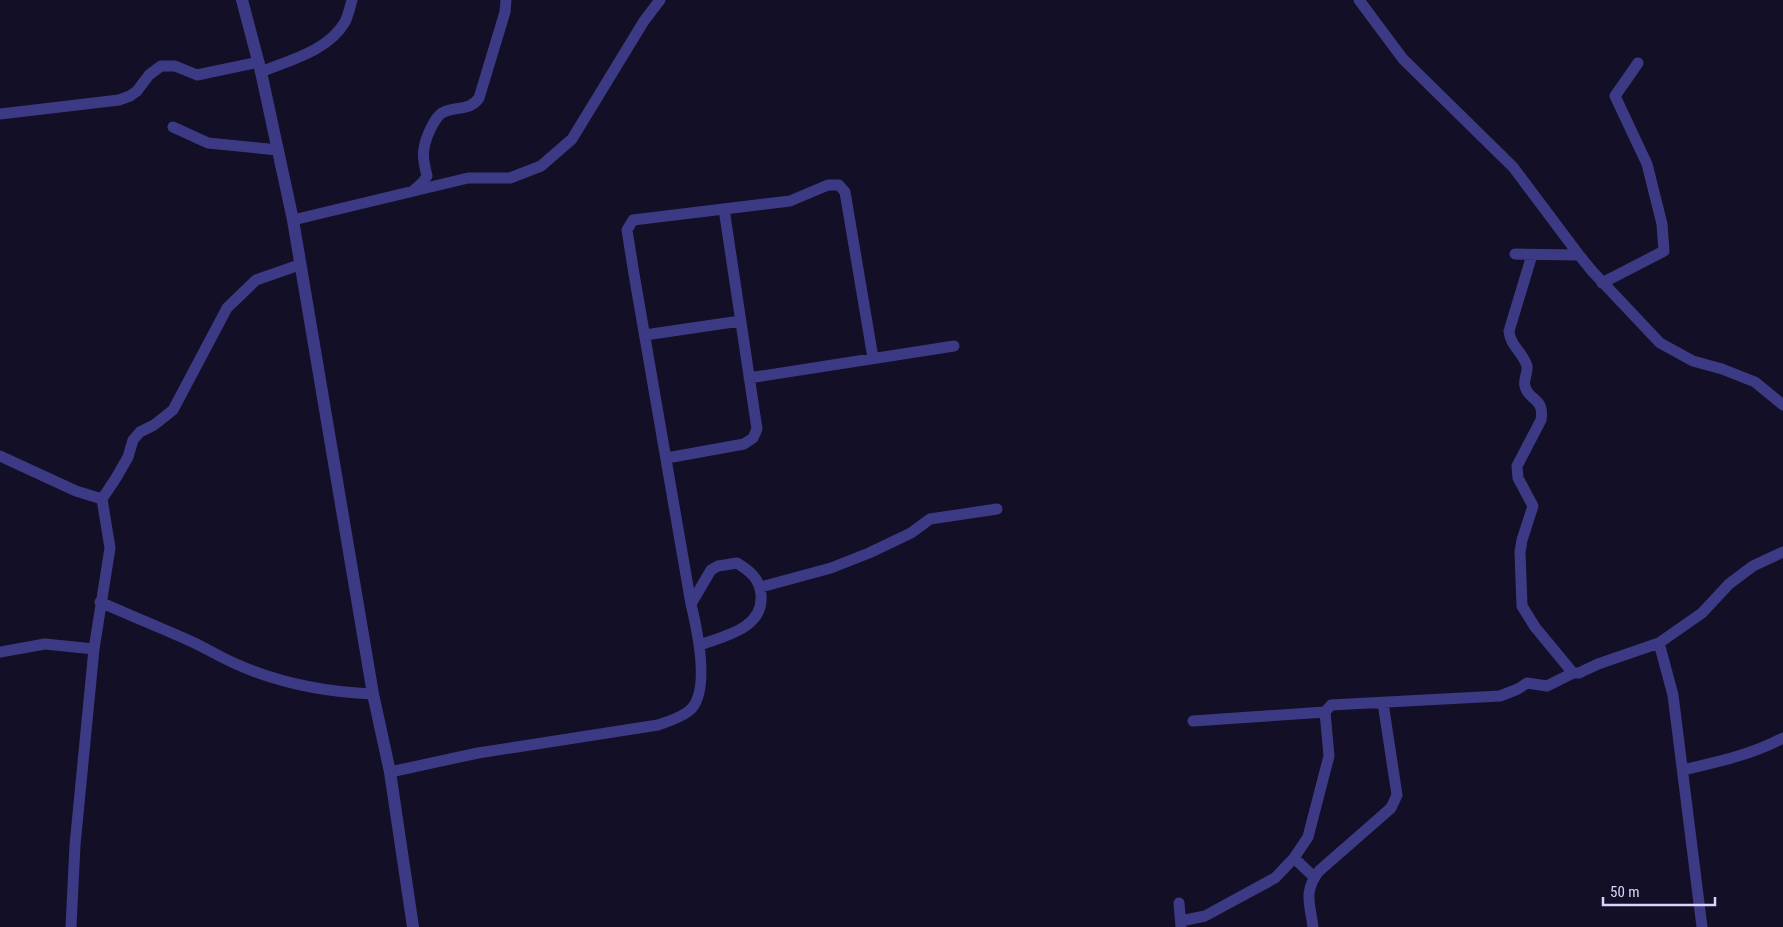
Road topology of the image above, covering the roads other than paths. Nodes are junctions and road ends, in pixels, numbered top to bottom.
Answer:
1 (242, 0) edge
2 (352, 0) edge
3 (506, 0) edge
4 (660, 0) edge
5 (1359, 0) edge
6 (1638, 63) dead end
7 (260, 67) junction
8 (0, 114) edge
9 (173, 127) dead end
10 (278, 150) junction
11 (412, 192) junction
12 (724, 209) junction
13 (293, 220) junction
14 (1515, 254) dead end
15 (1532, 255) junction
16 (1579, 255) junction
17 (299, 265) junction
18 (1602, 283) junction
19 (740, 321) junction
20 (645, 335) junction
21 (954, 346) dead end
22 (873, 358) junction
23 (749, 378) junction
24 (1783, 405) edge
25 (0, 456) edge
26 (667, 458) junction
27 (102, 499) junction
28 (996, 509) dead end
29 (1783, 552) edge
30 (761, 587) junction
31 (100, 602) junction
32 (691, 604) junction
33 (1658, 642) junction
34 (700, 645) junction
35 (94, 649) junction
36 (0, 652) edge
37 (1573, 673) junction
38 (374, 694) junction
39 (1382, 703) junction
40 (1324, 712) junction
41 (1193, 721) dead end
42 (1783, 738) edge
43 (1682, 770) junction
44 (390, 772) junction
45 (1294, 858) junction
46 (1314, 877) junction
47 (1179, 903) dead end
48 (1181, 924) edge
49 (71, 927) edge
50 (413, 927) edge
51 (1313, 927) edge
52 (1702, 927) edge

1 - 7 street
2 - 7 street
3 - 11 street
4 - 11 street
5 - 16 street
6 - 18 street
7 - 8 street
7 - 10 street
9 - 10 street
10 - 13 street
11 - 13 street
12 - 19 street
12 - 20 street
12 - 22 street
13 - 17 street
14 - 15 street
15 - 16 street
15 - 37 street
16 - 18 street
17 - 27 street
17 - 38 street
18 - 24 street
19 - 20 street
19 - 23 street
20 - 26 street
21 - 22 street
22 - 23 street
23 - 26 street
25 - 27 street
26 - 32 street
27 - 31 street
28 - 30 street
29 - 33 street
30 - 32 street
30 - 34 street
31 - 35 street
31 - 38 street
32 - 34 street
33 - 37 street
33 - 43 street
34 - 44 street
35 - 36 street
35 - 49 street
37 - 39 street
38 - 44 street
39 - 40 street
39 - 46 street
40 - 41 street
40 - 45 street
42 - 43 street
43 - 52 street
44 - 50 street
45 - 46 street
45 - 48 street
46 - 51 street
47 - 48 street

